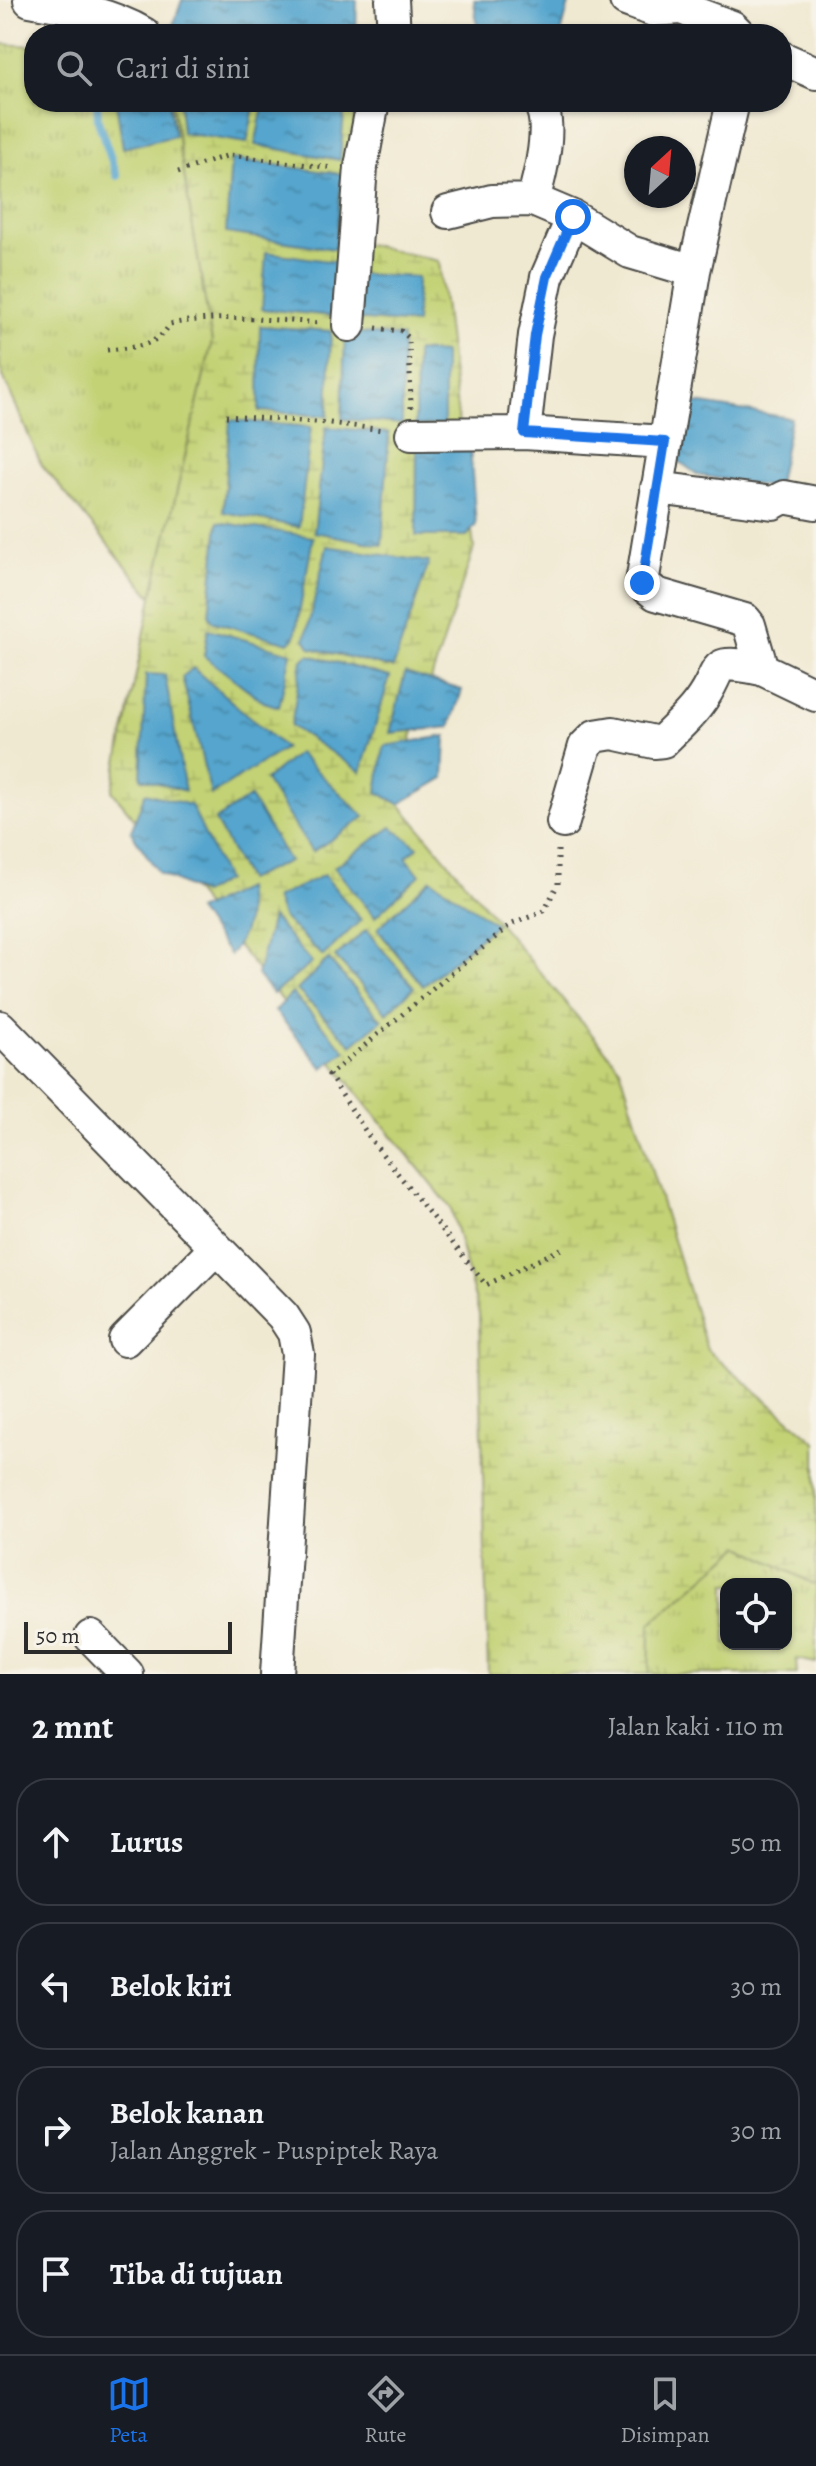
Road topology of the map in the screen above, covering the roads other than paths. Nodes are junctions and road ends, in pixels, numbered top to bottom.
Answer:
1 (30, 0) edge
2 (392, 0) edge
3 (626, 0) edge
4 (680, 4) edge
5 (123, 24) edge
6 (393, 24) edge
7 (725, 24) edge
8 (792, 62) edge
9 (816, 73) edge
10 (371, 112) edge
11 (545, 112) edge
12 (731, 112) edge
13 (533, 200) junction
14 (448, 212) dead end
15 (573, 217) junction
16 (694, 271) junction
17 (349, 325) road end
18 (524, 433) junction
19 (412, 434) road end
20 (665, 442) junction
21 (657, 488) junction
22 (816, 503) edge
23 (762, 669) junction
24 (816, 695) edge
25 (563, 822) road end
26 (0, 1027) edge
27 (216, 1248) junction
28 (125, 1340) dead end
29 (91, 1637) dead end
30 (121, 1672) edge
31 (277, 1674) edge

1 - 5 street
2 - 6 street
3 - 4 street
4 - 7 street
8 - 9 street
10 - 17 street
11 - 13 street
12 - 16 street
13 - 14 street
13 - 15 street
15 - 16 street
15 - 18 street
16 - 20 street
18 - 19 street
18 - 20 street
20 - 21 street
21 - 22 street
21 - 23 street
23 - 24 street
23 - 25 street
26 - 27 street
27 - 28 street
27 - 31 street
29 - 30 street

